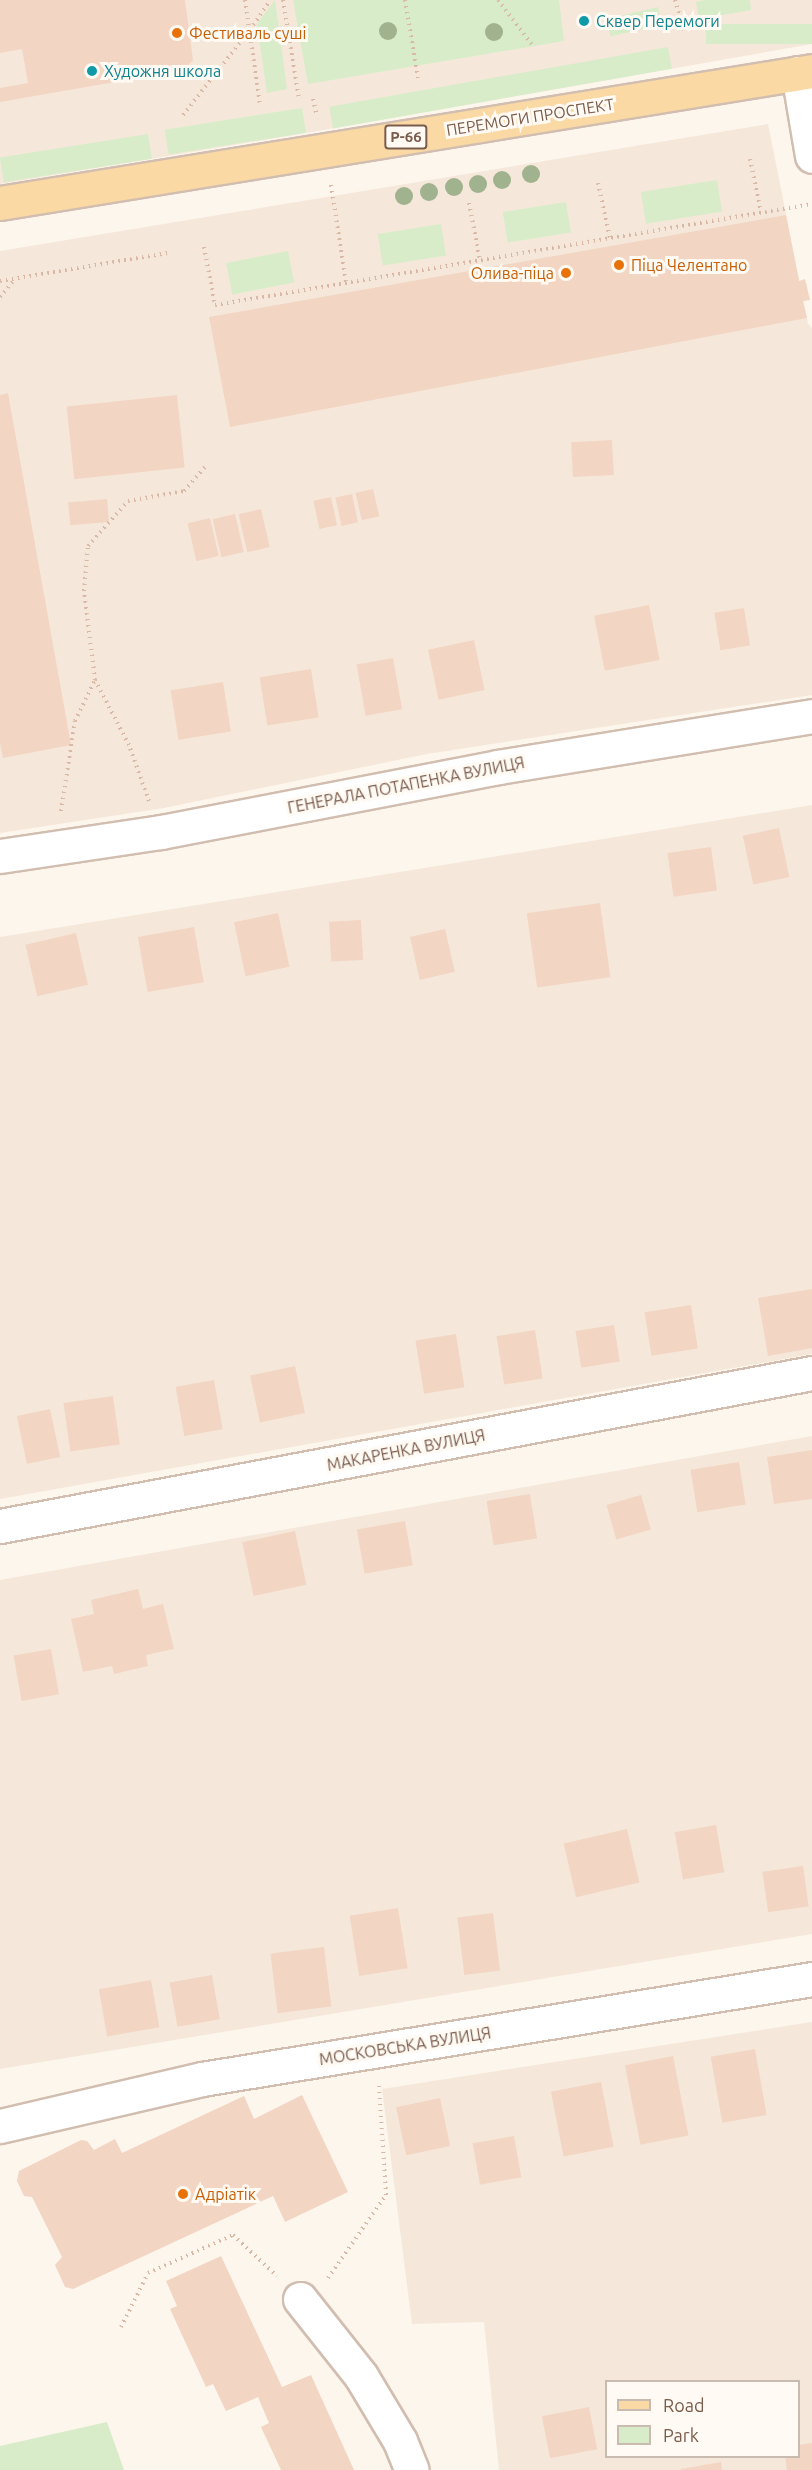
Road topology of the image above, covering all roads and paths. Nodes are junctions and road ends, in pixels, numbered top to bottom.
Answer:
1 (245, 0) edge
2 (270, 0) edge
3 (283, 0) edge
4 (405, 0) edge
5 (498, 0) edge
6 (675, 0) edge
7 (250, 30) junction
8 (685, 33) dead end
9 (533, 46) dead end
10 (805, 72) edge
11 (418, 78) dead end
12 (299, 99) dead end
13 (314, 99) dead end
14 (260, 104) dead end
15 (183, 115) dead end
16 (326, 150) junction
17 (812, 156) edge
18 (750, 159) dead end
19 (598, 183) dead end
20 (0, 203) edge
21 (469, 203) dead end
22 (812, 204) edge
23 (761, 212) junction
24 (610, 238) junction
25 (204, 247) dead end
26 (168, 253) dead end
27 (480, 260) junction
28 (15, 279) junction
29 (0, 281) edge
30 (346, 282) junction
31 (0, 297) edge
32 (205, 467) dead end
33 (95, 680) junction
34 (812, 716) edge
35 (161, 832) junction
36 (56, 847) junction
37 (0, 856) edge
38 (812, 1373) edge
39 (0, 1526) edge
40 (812, 1979) edge
41 (386, 2079) dead end
42 (0, 2126) edge
43 (300, 2299) junction
44 (121, 2327) dead end
45 (412, 2470) edge

1 - 7 path
2 - 7 path
3 - 12 path
4 - 11 path
5 - 9 path
6 - 8 path
7 - 14 path
7 - 15 path
10 - 16 main road, ПЕРЕМОГИ ПРОСПЕКТ / Р-66
10 - 17 street
13 - 16 path
16 - 20 main road, ПЕРЕМОГИ ПРОСПЕКТ / Р-66
16 - 30 path
18 - 23 path
19 - 24 path
21 - 27 path
22 - 23 path
23 - 24 path
24 - 27 path
25 - 30 path
26 - 28 path
27 - 30 path
28 - 29 path
28 - 31 path
32 - 33 path
33 - 35 path
33 - 36 path
34 - 35 street, ГЕНЕРАЛА ПОТАПЕНКА ВУЛИЦЯ
35 - 36 street, ГЕНЕРАЛА ПОТАПЕНКА ВУЛИЦЯ
36 - 37 street, ГЕНЕРАЛА ПОТАПЕНКА ВУЛИЦЯ
38 - 39 street, МАКАРЕНКА ВУЛИЦЯ
40 - 42 street, МОСКОВСЬКА ВУЛИЦЯ
41 - 43 path
43 - 44 path
43 - 45 street

